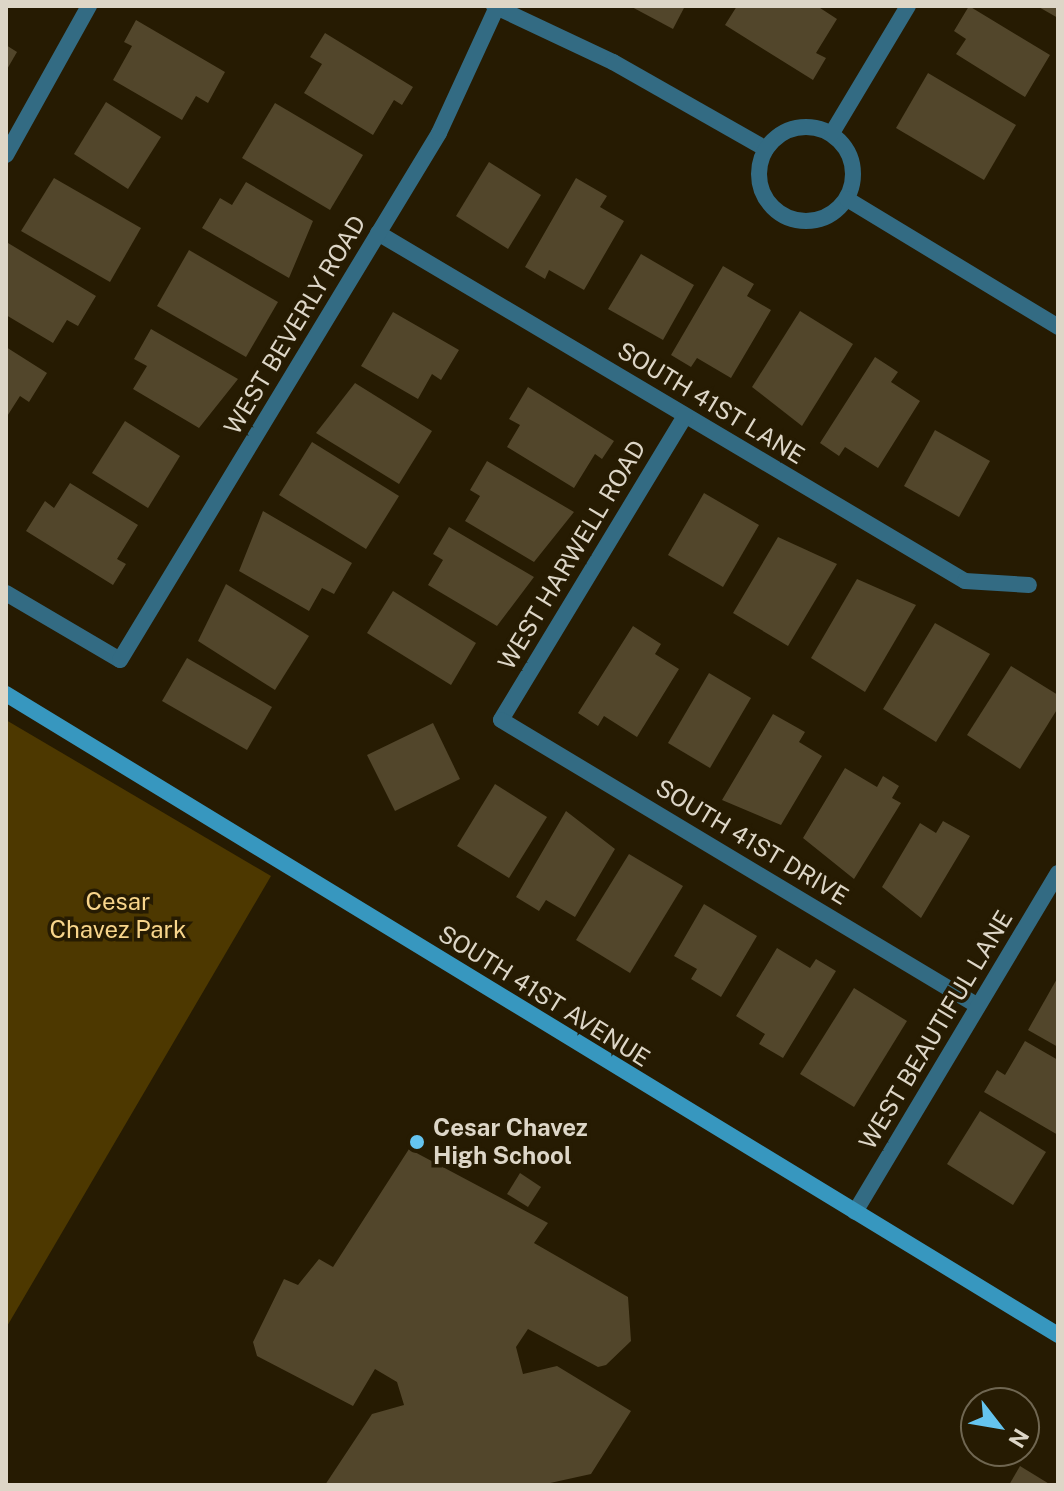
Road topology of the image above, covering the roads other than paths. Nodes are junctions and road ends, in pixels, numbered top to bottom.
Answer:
1 (89, 6) edge
2 (908, 6) edge
3 (495, 7) edge
4 (832, 133) junction
5 (766, 149) junction
6 (6, 155) edge
7 (847, 199) junction
8 (378, 233) junction
9 (1058, 327) edge
10 (685, 416) junction
11 (1029, 585) dead end
12 (6, 593) edge
13 (6, 694) edge
14 (501, 720) joint
15 (1058, 873) edge
16 (978, 1006) junction
17 (855, 1212) junction
18 (1058, 1335) edge

1 - 6 street
2 - 4 street
3 - 5 street
3 - 8 street, WEST BEVERLY ROAD
4 - 5 street
4 - 7 street
5 - 7 street
7 - 9 street
8 - 10 street, SOUTH 41ST LANE
8 - 12 street, WEST BEVERLY ROAD
10 - 11 street, SOUTH 41ST LANE
10 - 14 street, WEST HARWELL ROAD
13 - 17 street, SOUTH 41ST AVENUE
14 - 16 street, SOUTH 41ST DRIVE
15 - 16 street, WEST BEAUTIFUL LANE
16 - 17 street, WEST BEAUTIFUL LANE
17 - 18 street, SOUTH 41ST AVENUE

